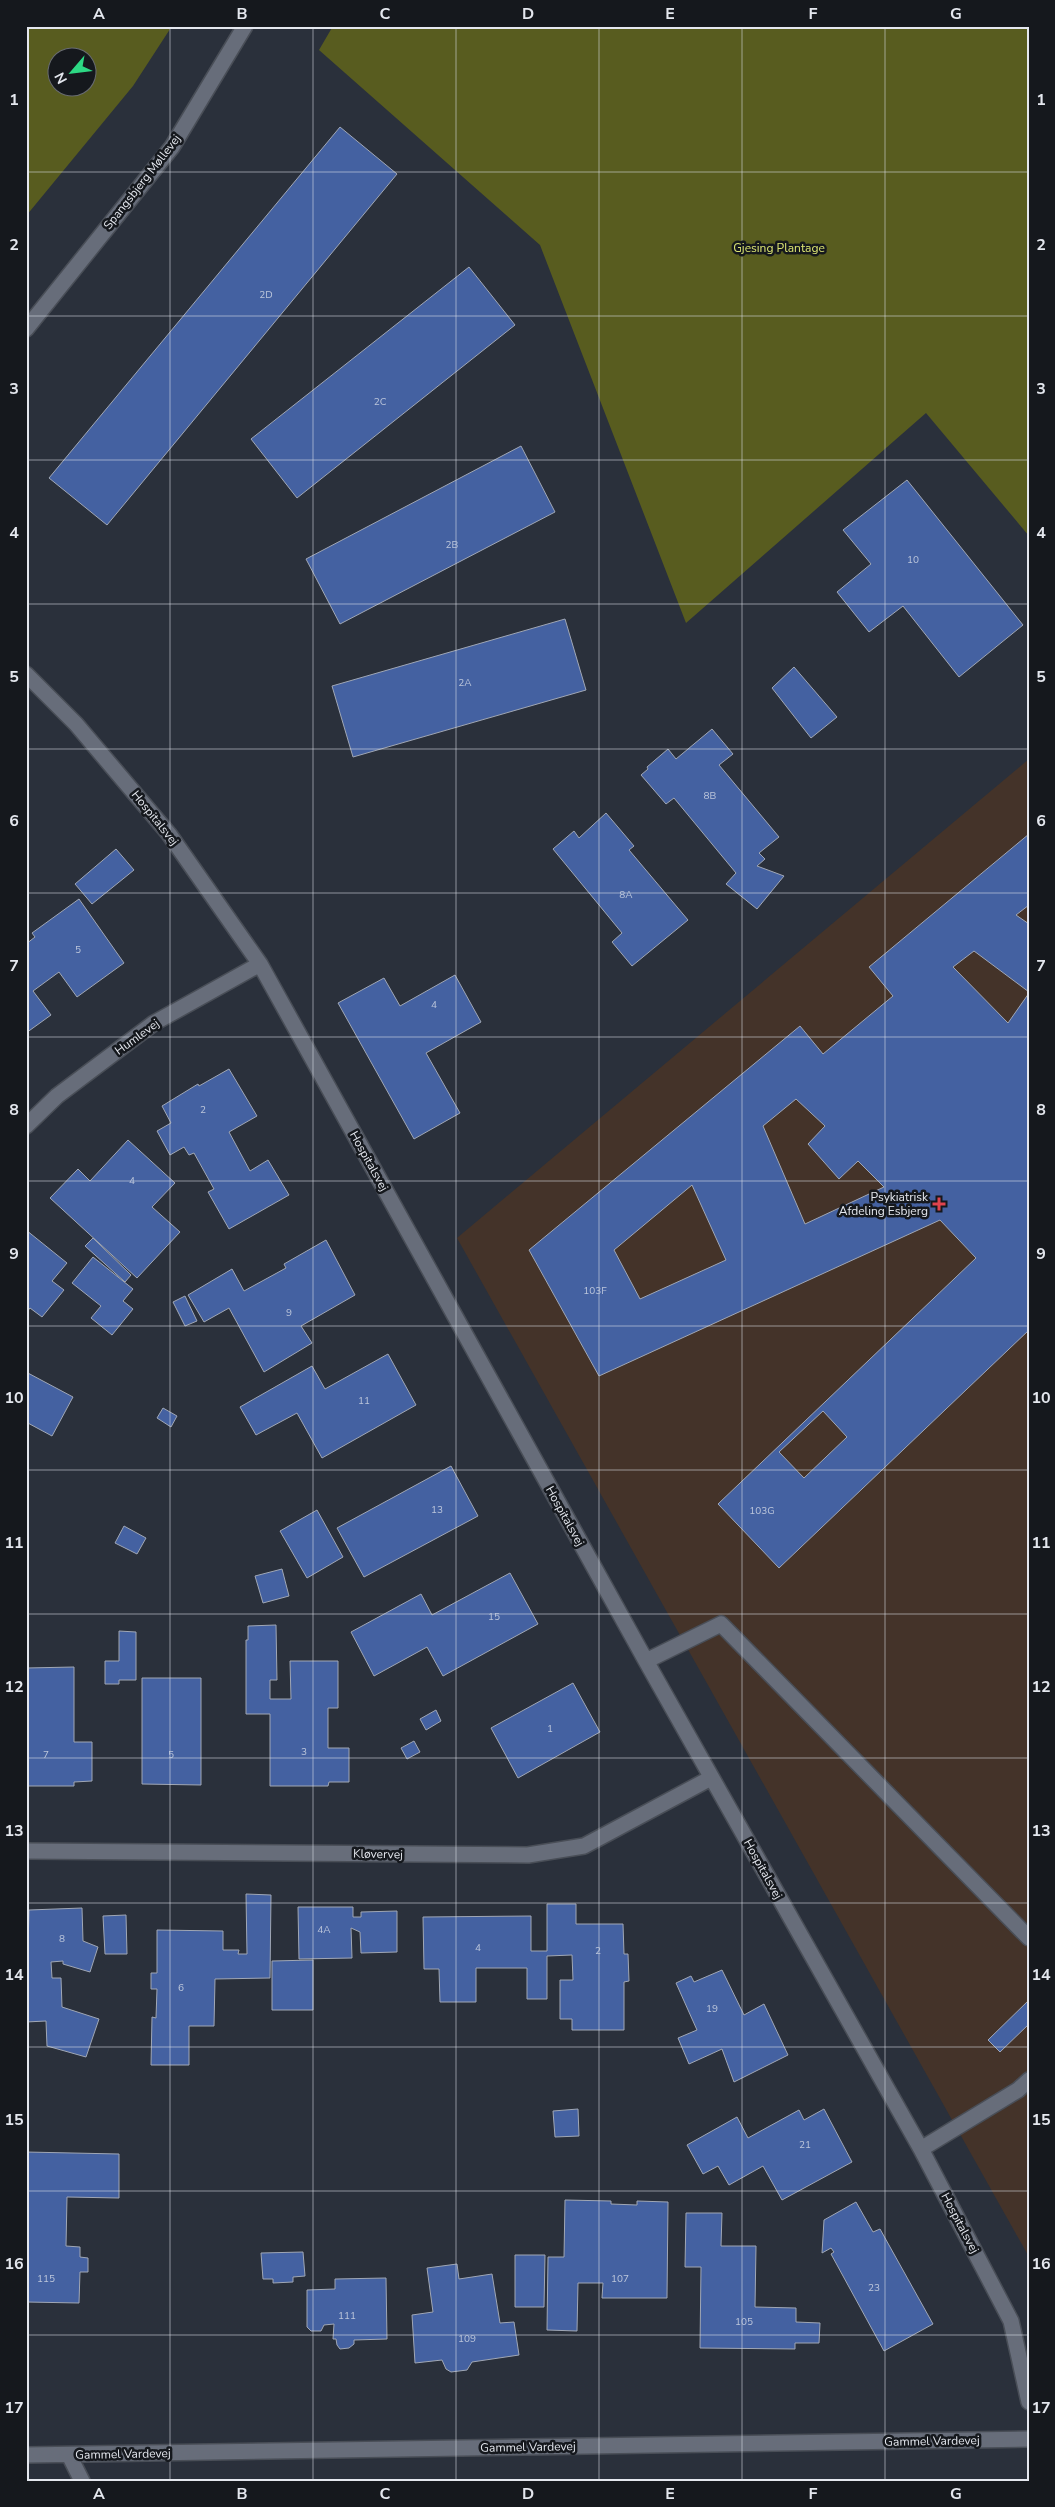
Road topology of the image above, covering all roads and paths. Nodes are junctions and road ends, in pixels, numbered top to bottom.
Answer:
1 (244, 26) edge
2 (26, 329) edge
3 (26, 674) edge
4 (260, 964) junction
5 (26, 1126) edge
6 (646, 1661) junction
7 (711, 1778) junction
8 (26, 1851) edge
9 (1029, 1938) edge
10 (1029, 2080) edge
11 (921, 2149) junction
12 (1029, 2402) edge
13 (1029, 2439) edge
14 (26, 2455) edge
15 (69, 2455) junction
16 (82, 2481) edge

1 - 2 street, Spangsbjerg Møllevej
3 - 4 street, Hospitalsvej
4 - 5 street, Humlevej
4 - 6 street, Hospitalsvej
6 - 7 street, Hospitalsvej
6 - 9 street
7 - 8 street, Kløvervej
7 - 11 street, Hospitalsvej
10 - 11 street
11 - 12 street, Hospitalsvej
13 - 15 street, Gammel Vardevej
14 - 15 street, Gammel Vardevej
15 - 16 street

